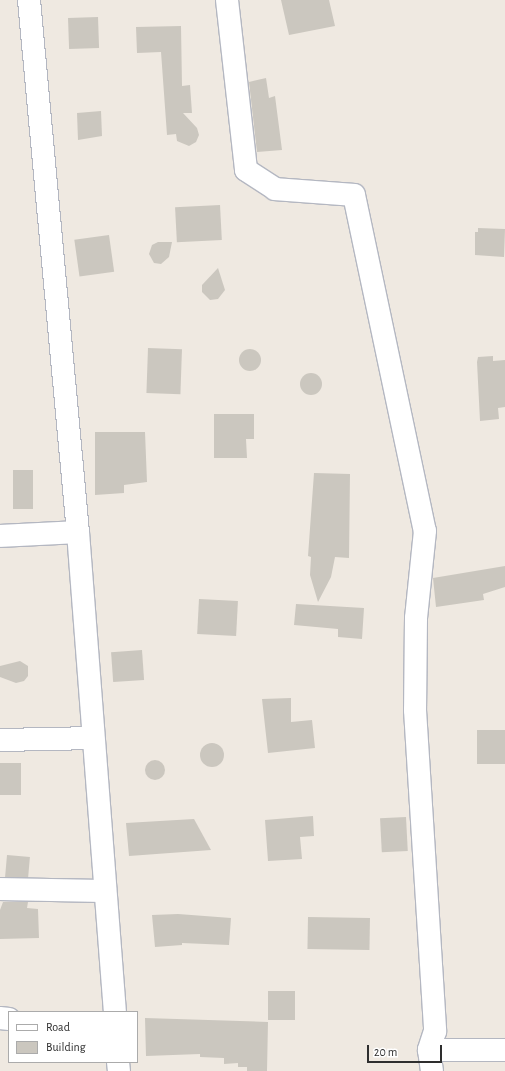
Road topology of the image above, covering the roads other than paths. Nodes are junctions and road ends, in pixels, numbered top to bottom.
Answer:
1 (29, 0) edge
2 (227, 0) edge
3 (78, 532) junction
4 (0, 536) edge
5 (93, 738) junction
6 (0, 740) edge
7 (0, 889) edge
8 (105, 891) junction
9 (114, 1011) edge
10 (505, 1050) edge
11 (430, 1061) edge

1 - 3 street
2 - 11 street
3 - 4 street
3 - 5 street
5 - 6 street
5 - 8 street
7 - 8 street
8 - 9 street
10 - 11 street

